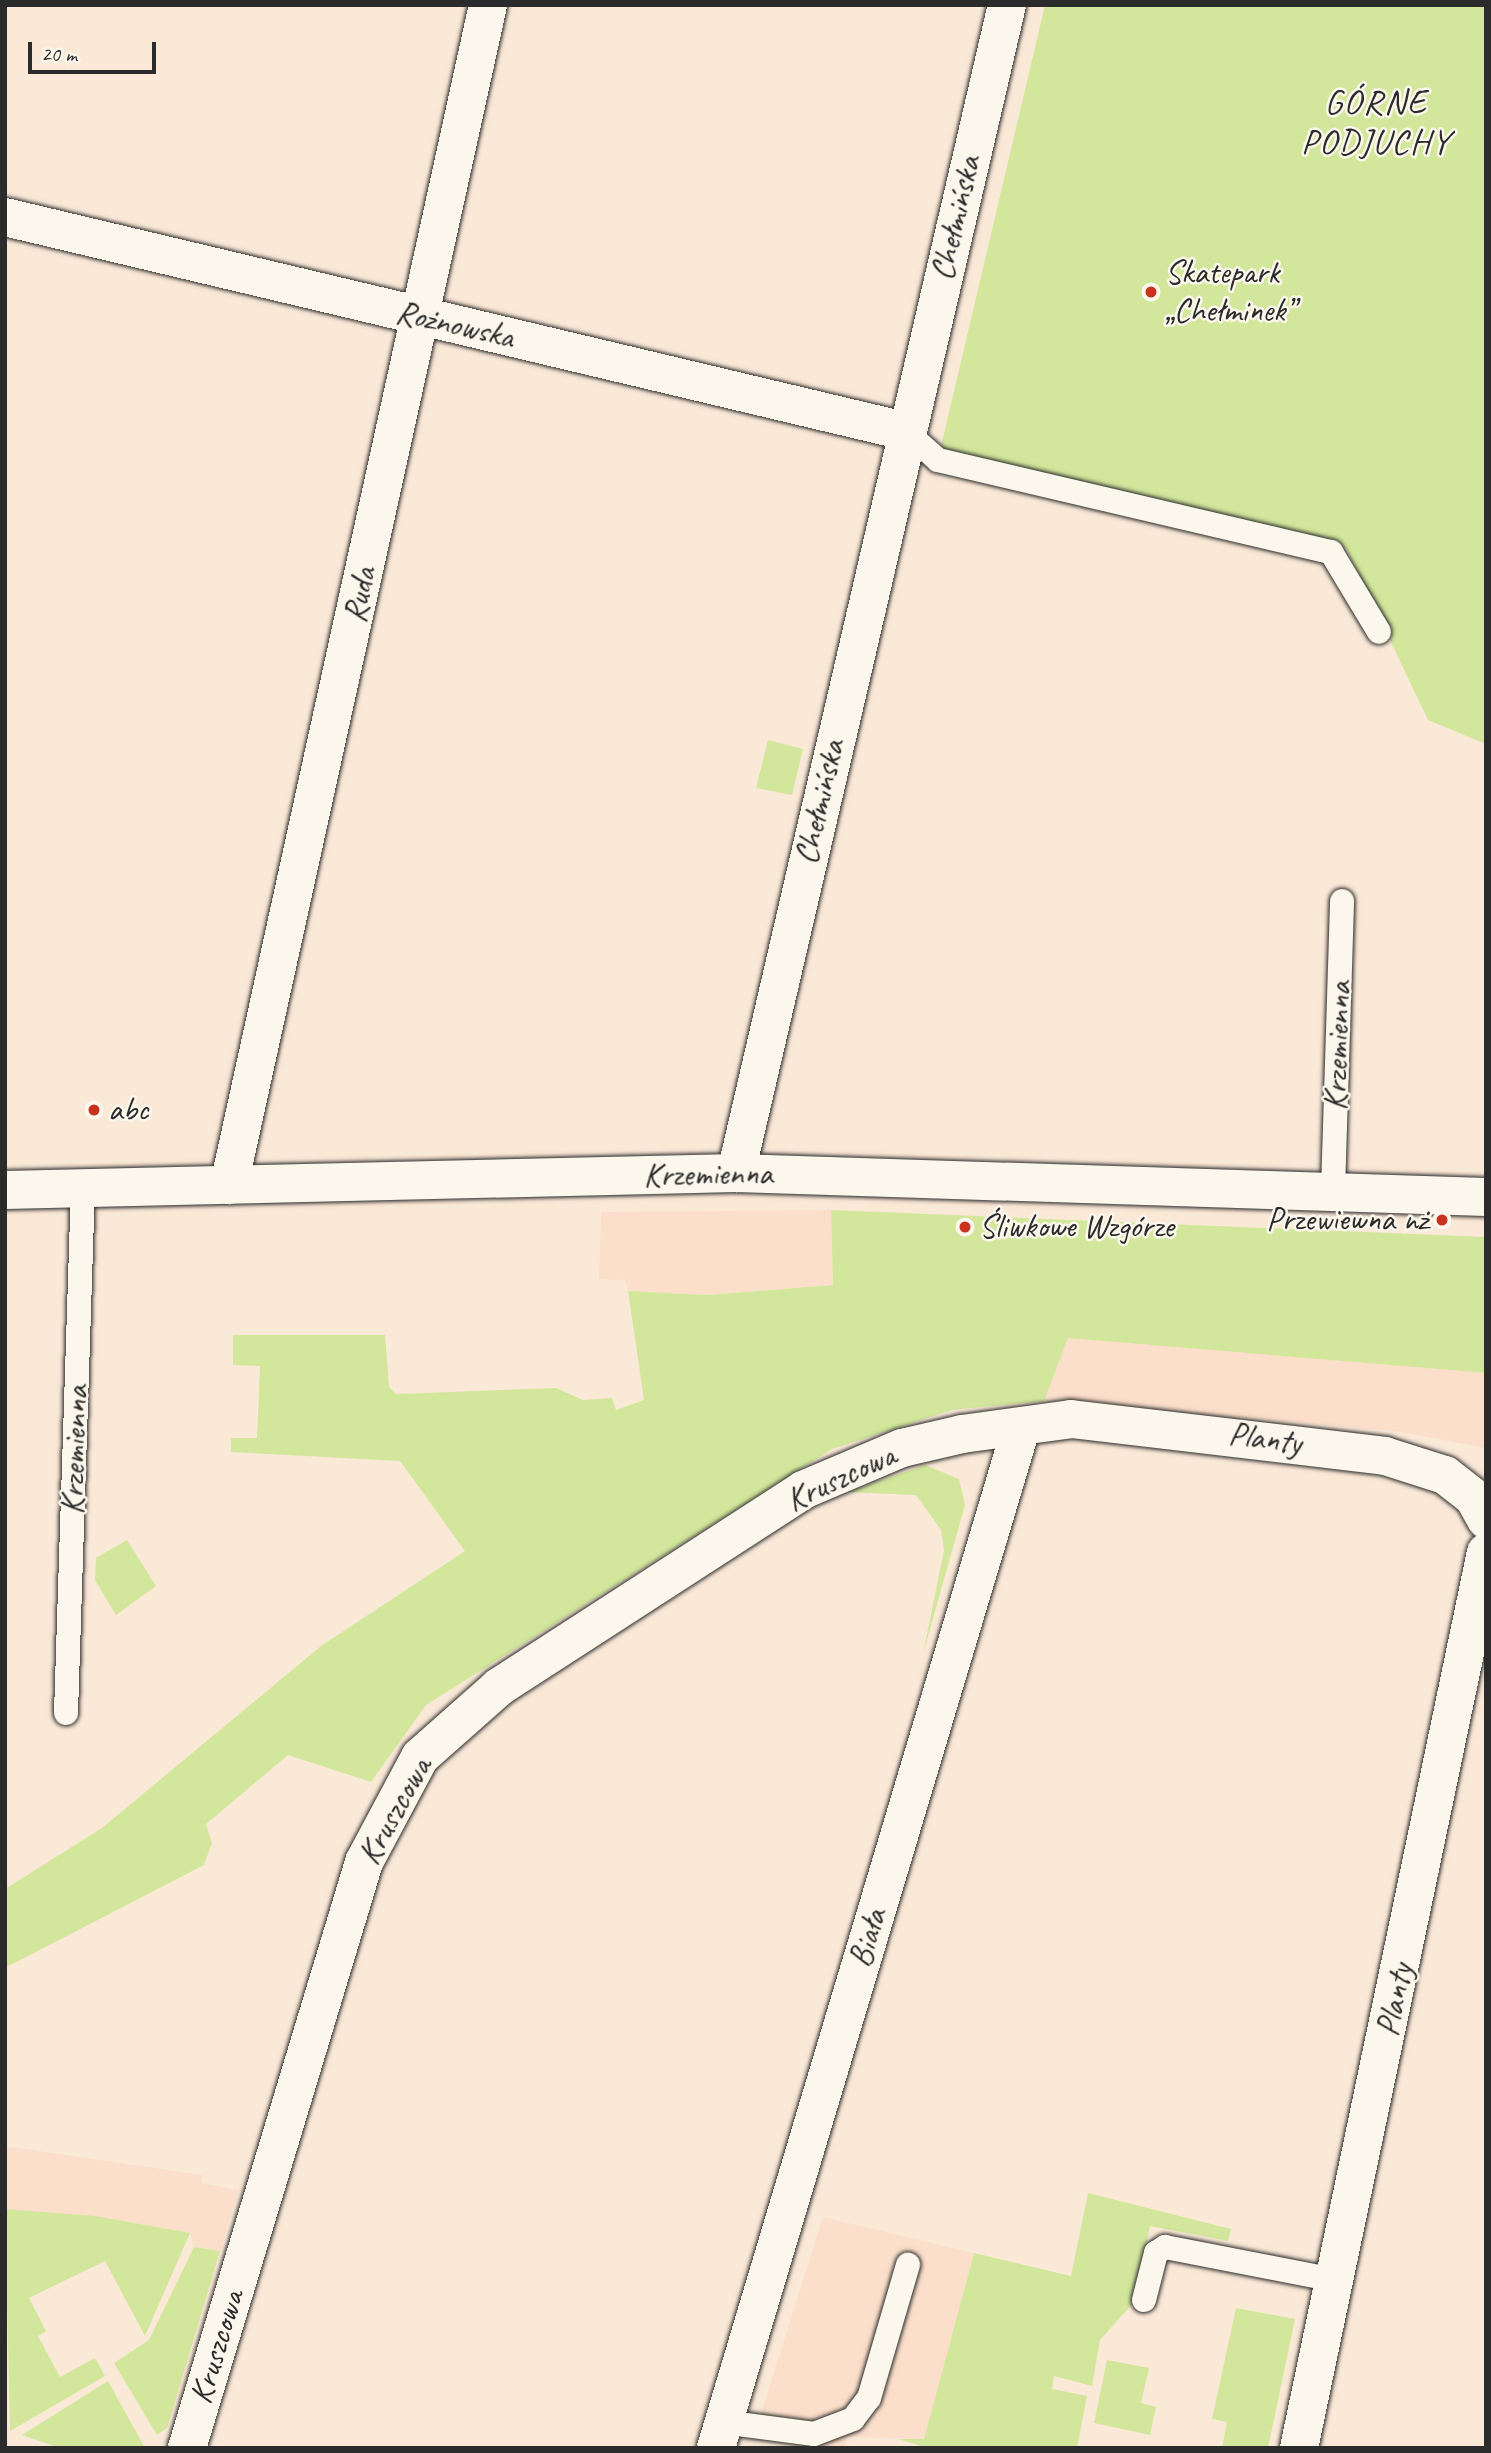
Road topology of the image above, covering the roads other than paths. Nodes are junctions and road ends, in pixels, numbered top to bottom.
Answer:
1 (488, 5) edge
2 (1007, 5) edge
3 (5, 217) edge
4 (421, 317) junction
5 (905, 431) junction
6 (1379, 632) dead end
7 (1342, 901) dead end
8 (736, 1173) junction
9 (229, 1185) junction
10 (83, 1188) junction
11 (5, 1190) edge
12 (1333, 1190) junction
13 (1486, 1197) edge
14 (1021, 1428) junction
15 (1486, 1520) edge
16 (1486, 1552) edge
17 (66, 1713) dead end
18 (908, 2265) dead end
19 (1335, 2280) junction
20 (1144, 2300) dead end
21 (720, 2435) edge
22 (187, 2448) edge
23 (1299, 2448) edge

1 - 4 street, Ruda
2 - 5 street, Chełmińska
3 - 4 street, Rożnowska
4 - 5 street, Rożnowska
4 - 9 street, Ruda
5 - 6 lane
5 - 8 street, Chełmińska
7 - 12 lane, Krzemienna
8 - 9 street, Krzemienna
8 - 12 street, Krzemienna
9 - 10 street, Krzemienna
10 - 11 street, Krzemienna
10 - 17 lane, Krzemienna
12 - 13 street, Krzemienna
14 - 15 street, Planty
14 - 21 street, Biała
14 - 22 street, Kruszcowa
16 - 19 street, Planty
18 - 21 lane
19 - 20 lane
19 - 23 street, Planty

